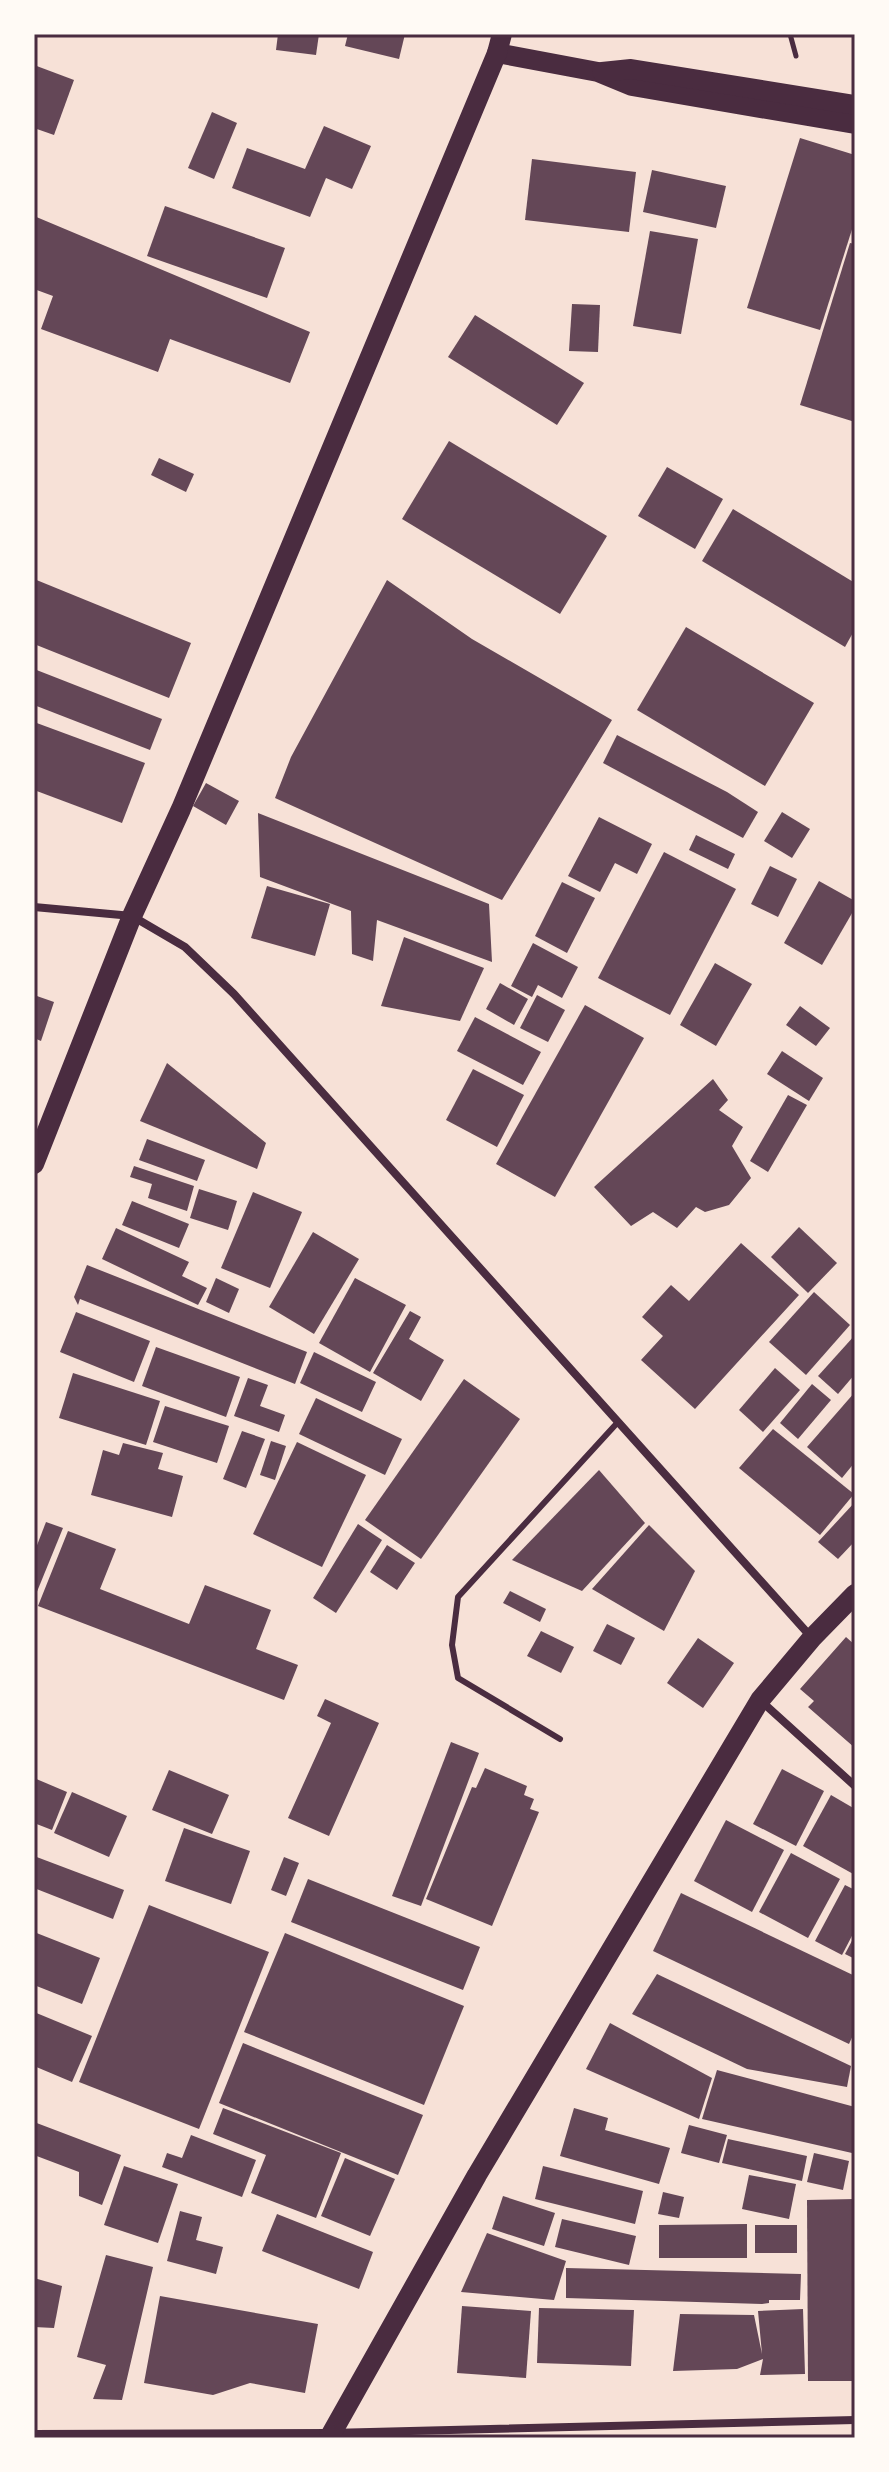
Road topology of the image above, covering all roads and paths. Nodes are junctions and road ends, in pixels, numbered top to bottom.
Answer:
1 (790, 34) edge
2 (500, 44) edge
3 (796, 56) dead end
4 (598, 72) junction
5 (855, 105) edge
6 (855, 124) edge
7 (34, 907) edge
8 (132, 916) junction
9 (34, 1164) edge
10 (618, 1422) junction
11 (855, 1594) edge
12 (812, 1638) junction
13 (760, 1700) junction
14 (560, 1739) dead end
15 (855, 1786) edge
16 (855, 2420) edge
17 (34, 2434) edge
18 (330, 2436) edge

1 - 3 path
2 - 4 main road
2 - 8 main road
4 - 5 main road
4 - 6 main road
7 - 8 street
8 - 9 main road
8 - 10 street
10 - 12 street
10 - 14 lane
11 - 12 main road
12 - 13 main road
13 - 15 street
13 - 18 main road
16 - 18 street
17 - 18 street

